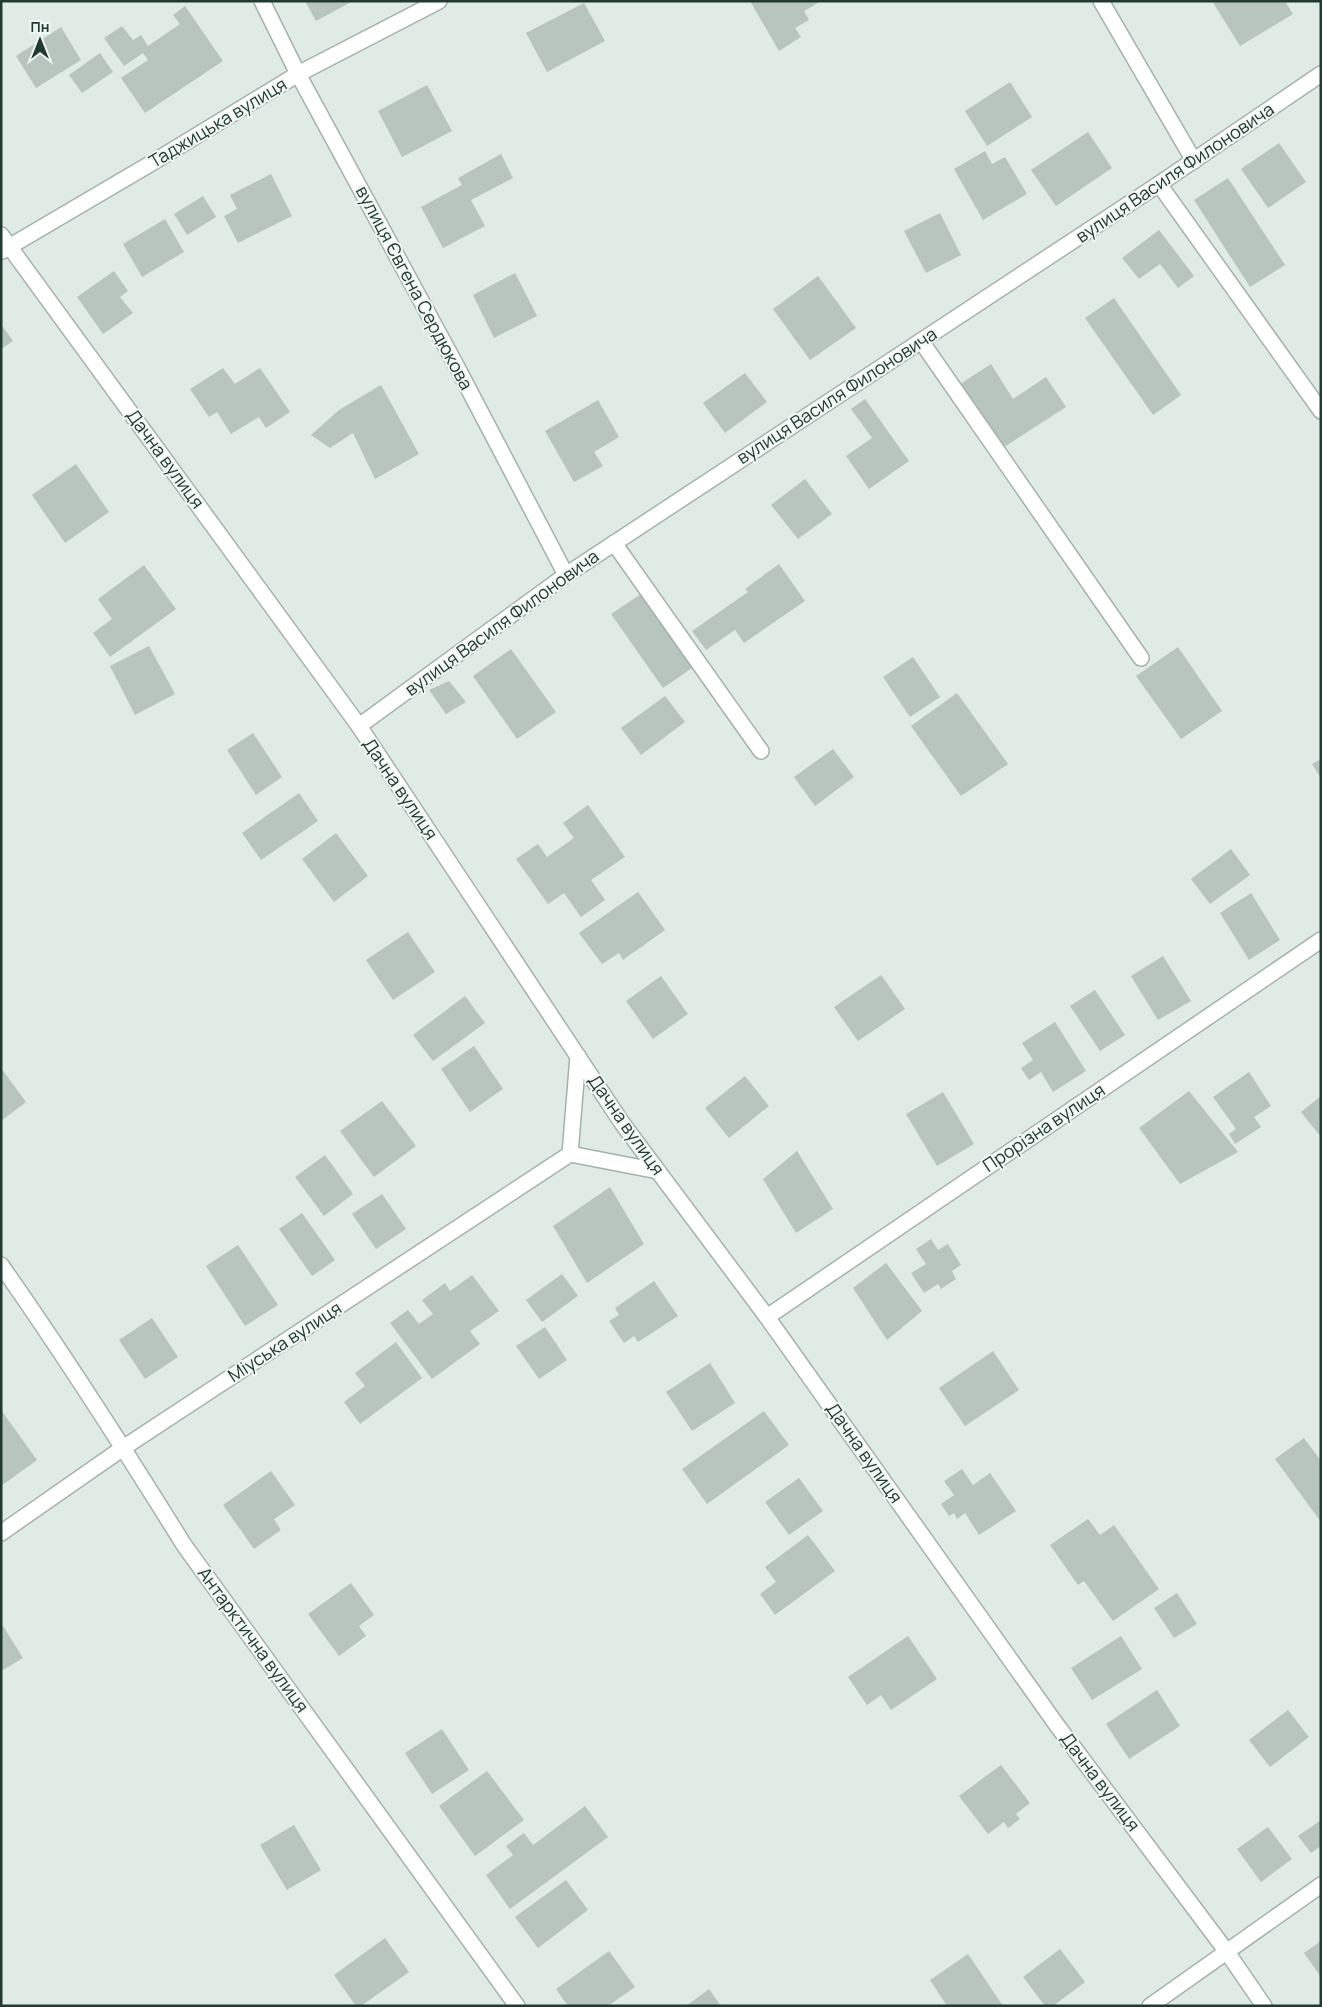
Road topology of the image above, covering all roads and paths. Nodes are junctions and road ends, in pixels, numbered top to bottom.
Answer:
1 (262, 1) edge
2 (438, 1) edge
3 (1101, 1) edge
4 (298, 74) junction
5 (1321, 74) edge
6 (1194, 161) junction
7 (1159, 184) junction
8 (4, 244) edge
9 (921, 341) junction
10 (1321, 411) edge
11 (614, 543) junction
12 (566, 575) junction
13 (1141, 658) dead end
14 (359, 726) junction
15 (761, 751) dead end
16 (1321, 940) edge
17 (578, 1056) junction
18 (570, 1154) junction
19 (658, 1171) junction
20 (1, 1265) edge
21 (767, 1316) junction
22 (123, 1448) junction
23 (1, 1532) edge
24 (1321, 1885) edge
25 (1227, 1952) junction
26 (517, 2006) edge
27 (1150, 2006) edge
28 (1264, 2006) edge

1 - 4 street, вулиця Євгена Сердюкова
2 - 4 street, Таджицька вулиця
3 - 6 street
4 - 8 street, Таджицька вулиця
4 - 12 street, вулиця Євгена Сердюкова
5 - 6 street, вулиця Василя Филоновича
6 - 7 street, вулиця Василя Филоновича
7 - 9 street, вулиця Василя Филоновича
7 - 10 street
8 - 14 street, Дачна вулиця
9 - 11 street, вулиця Василя Филоновича
9 - 13 street
11 - 12 street, вулиця Василя Филоновича
11 - 15 street
12 - 14 street, вулиця Василя Филоновича
14 - 17 street, Дачна вулиця
16 - 21 street, Прорізна вулиця
17 - 18 street
17 - 19 street, Дачна вулиця
18 - 19 street
18 - 22 street, Міуська вулиця
19 - 21 street, Дачна вулиця
20 - 22 street, Антарктична вулиця
21 - 25 street, Дачна вулиця
22 - 23 street, Міуська вулиця
22 - 26 street, Антарктична вулиця
24 - 25 street
25 - 27 street
25 - 28 street, Дачна вулиця

